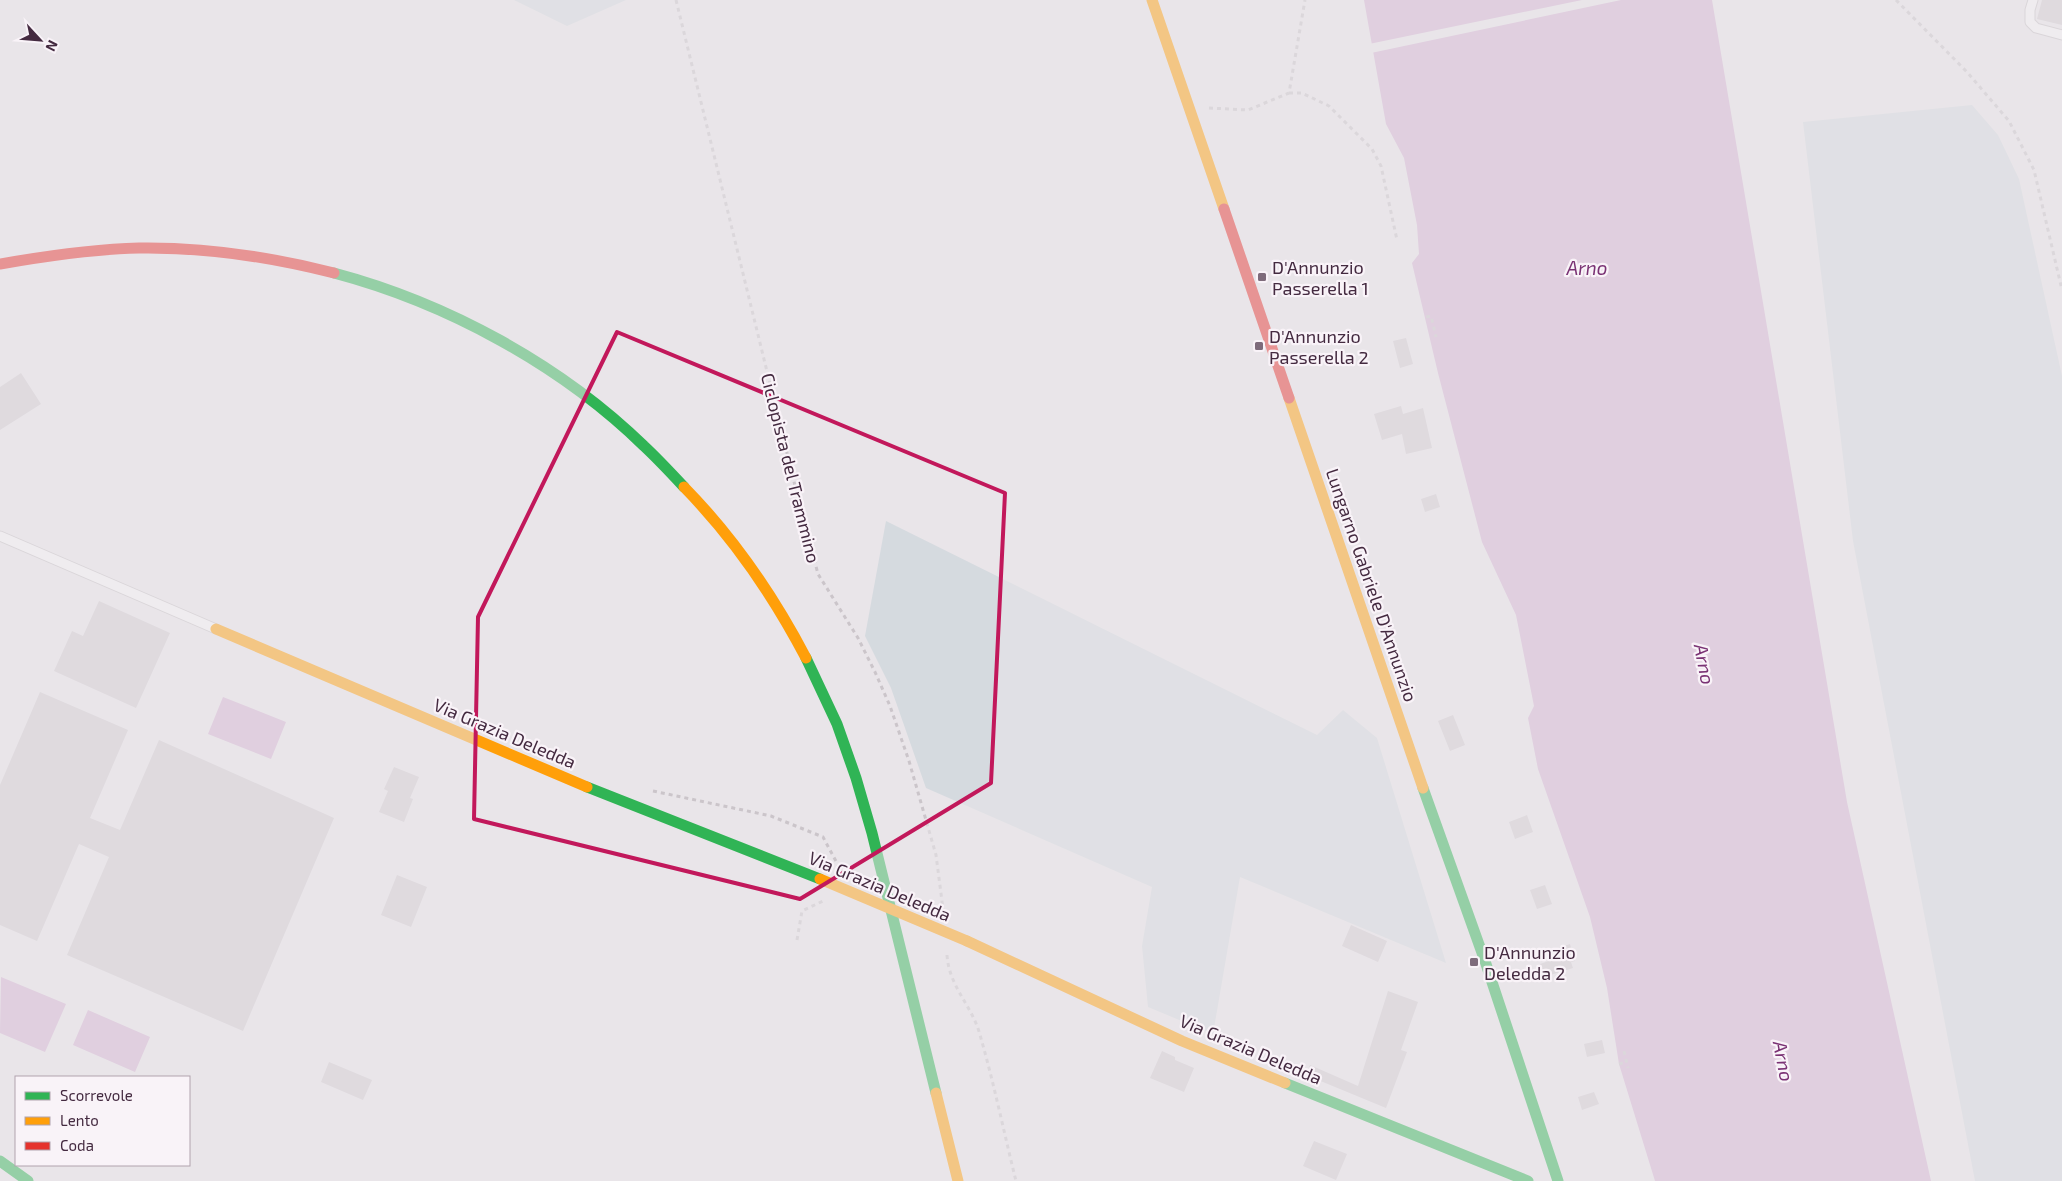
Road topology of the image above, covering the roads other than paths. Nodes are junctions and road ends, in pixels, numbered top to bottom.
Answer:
1 (1152, 0) edge
2 (2033, 0) edge
3 (2062, 35) edge
4 (0, 264) edge
5 (0, 536) edge
6 (216, 630) joint
7 (0, 1161) edge
8 (28, 1181) edge
9 (958, 1181) edge
10 (1528, 1181) edge
11 (1558, 1181) edge

1 - 11 main road, Lungarno Gabriele D'Annunzio
2 - 3 lane
4 - 9 main road
5 - 6 lane
6 - 10 main road, Via Grazia Deledda, bridge
7 - 8 main road

